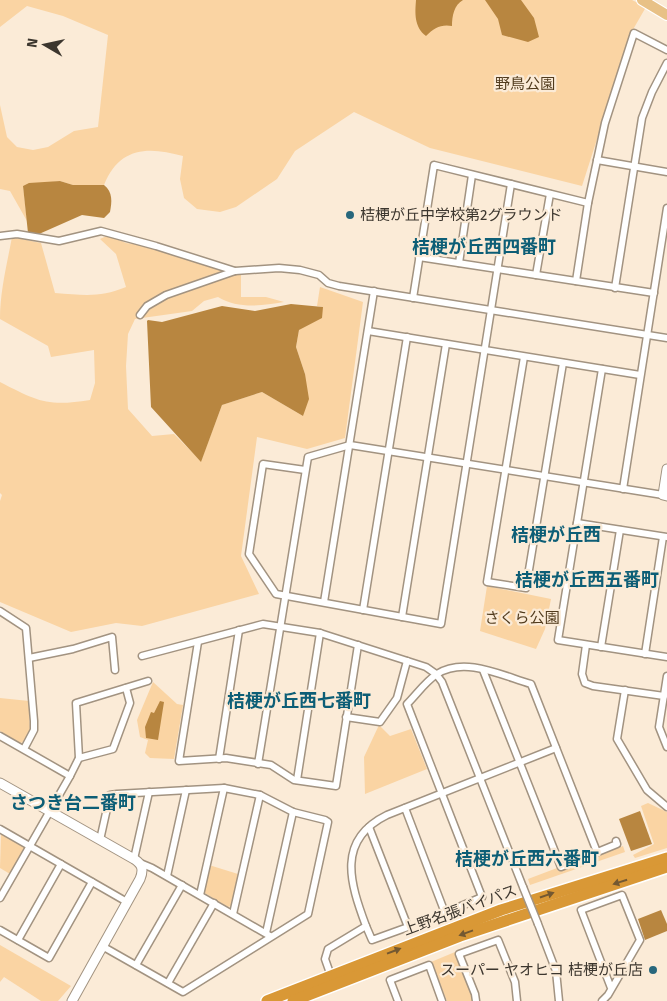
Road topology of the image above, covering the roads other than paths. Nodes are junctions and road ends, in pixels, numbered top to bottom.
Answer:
1 (642, 0) edge
2 (667, 15) edge
3 (667, 50) edge
4 (667, 63) edge
5 (597, 160) junction
6 (634, 167) junction
7 (667, 172) edge
8 (472, 174) junction
9 (511, 184) junction
10 (550, 194) junction
11 (588, 203) junction
12 (667, 208) edge
13 (0, 236) edge
14 (420, 256) junction
15 (459, 263) junction
16 (498, 269) junction
17 (236, 271) junction
18 (536, 275) junction
19 (576, 281) junction
20 (615, 288) junction
21 (374, 291) junction
22 (654, 294) junction
23 (413, 298) junction
24 (491, 310) junction
25 (140, 315) dead end
26 (368, 332) junction
27 (647, 334) junction
28 (407, 337) junction
29 (667, 338) edge
30 (446, 344) junction
31 (485, 350) junction
32 (524, 357) junction
33 (563, 363) junction
34 (602, 369) junction
35 (640, 375) junction
36 (350, 445) junction
37 (389, 451) junction
38 (427, 458) junction
39 (466, 464) junction
40 (667, 469) edge
41 (306, 470) junction
42 (505, 470) junction
43 (544, 476) junction
44 (583, 483) junction
45 (622, 489) junction
46 (665, 495) edge
47 (577, 523) junction
48 (620, 530) junction
49 (665, 537) edge
50 (286, 596) junction
51 (324, 602) junction
52 (363, 610) junction
53 (0, 611) edge
54 (402, 617) junction
55 (280, 626) junction
56 (239, 630) junction
57 (320, 633) junction
58 (198, 642) junction
59 (358, 645) junction
60 (586, 645) junction
61 (601, 647) junction
62 (645, 654) junction
63 (142, 656) dead end
64 (667, 657) edge
65 (28, 658) junction
66 (407, 661) junction
67 (115, 670) dead end
68 (483, 670) junction
69 (436, 674) junction
70 (667, 676) edge
71 (148, 681) dead end
72 (126, 688) junction
73 (625, 690) junction
74 (664, 696) junction
75 (346, 717) junction
76 (0, 736) edge
77 (667, 747) edge
78 (556, 748) junction
79 (24, 750) junction
80 (79, 758) junction
81 (219, 759) junction
82 (519, 763) junction
83 (258, 764) junction
84 (70, 776) junction
85 (480, 778) junction
86 (297, 780) junction
87 (0, 783) edge
88 (224, 788) junction
89 (186, 790) junction
90 (149, 792) junction
91 (442, 793) junction
92 (260, 795) junction
93 (667, 807) edge
94 (405, 808) junction
95 (50, 811) junction
96 (292, 812) junction
97 (369, 827) junction
98 (0, 829) edge
99 (100, 840) junction
100 (616, 841) dead end
101 (29, 846) junction
102 (597, 852) junction
103 (667, 858) edge
104 (137, 861) junction
105 (61, 864) junction
106 (667, 867) edge
107 (167, 876) junction
108 (92, 882) junction
109 (182, 885) junction
110 (200, 895) junction
111 (0, 898) edge
112 (127, 902) junction
113 (214, 903) junction
114 (232, 914) junction
115 (366, 926) junction
116 (0, 930) edge
117 (268, 935) junction
118 (18, 940) junction
119 (102, 946) junction
120 (136, 965) junction
121 (331, 976) junction
122 (168, 983) junction
123 (611, 988) junction
124 (72, 1001) edge
125 (267, 1001) edge
126 (293, 1001) edge
127 (398, 1001) edge
128 (442, 1001) edge
129 (476, 1001) edge
130 (516, 1001) edge
131 (560, 1001) edge
132 (602, 1001) edge

1 - 2 main road
3 - 5 street
4 - 6 street
5 - 6 street
5 - 11 street
6 - 7 street
6 - 20 street
8 - 9 street
8 - 14 street
8 - 15 street
9 - 10 street
9 - 16 street
10 - 11 street
10 - 18 street
11 - 19 street
12 - 22 street
13 - 17 street
14 - 15 street
14 - 23 street
15 - 16 street
16 - 18 street
16 - 24 street
17 - 21 street
17 - 25 street
18 - 19 street
19 - 20 street
20 - 22 street
21 - 23 street
21 - 26 street
22 - 27 street
23 - 24 street
24 - 27 street
24 - 31 street
26 - 28 street
26 - 36 street
27 - 29 street
27 - 35 street
28 - 30 street
28 - 37 street
30 - 31 street
30 - 38 street
31 - 32 street
31 - 39 street
32 - 33 street
32 - 42 street
33 - 34 street
33 - 43 street
34 - 35 street
34 - 44 street
35 - 45 street
36 - 37 street
36 - 41 street
36 - 51 street
37 - 38 street
37 - 52 street
38 - 39 street
38 - 54 street
39 - 42 street
39 - 54 street
40 - 46 street
41 - 50 street
41 - 50 street
42 - 43 street
42 - 43 street
43 - 44 street
44 - 45 street
44 - 47 street
45 - 46 street
47 - 48 street
47 - 60 street
48 - 49 street
48 - 61 street
49 - 62 street
50 - 51 street
50 - 55 street
51 - 52 street
52 - 54 street
53 - 65 street
55 - 56 street
55 - 57 street
55 - 83 street
56 - 58 street
56 - 81 street
57 - 59 street
57 - 86 street
58 - 63 street
58 - 81 street
59 - 66 street
59 - 75 street
60 - 61 street
60 - 73 street
61 - 62 street
62 - 64 street
65 - 67 street
65 - 79 street
66 - 69 street
66 - 75 street
68 - 69 street
68 - 78 street
68 - 82 street
69 - 85 street
69 - 91 street
70 - 74 street
71 - 72 street
72 - 80 street
72 - 80 street
73 - 74 street
73 - 93 street
74 - 77 street
75 - 86 street
76 - 79 street
78 - 82 street
78 - 102 street
79 - 84 street
80 - 84 street
81 - 83 street
82 - 85 street
82 - 102 street
83 - 86 street
84 - 95 street
85 - 91 street
85 - 131 street, bridge
87 - 95 street
88 - 89 street
88 - 92 street
88 - 110 street
89 - 90 street
89 - 107 street
90 - 99 street
90 - 104 street
91 - 94 street
91 - 94 street
92 - 96 street
92 - 114 street
94 - 97 street
95 - 99 street
95 - 101 street
96 - 117 street
96 - 117 street
97 - 115 street
97 - 115 street
98 - 101 street
99 - 104 street
100 - 102 street
101 - 105 street
101 - 111 street
121 -> 103 highway, 上野名張バイパス
104 - 107 street
104 - 112 street
105 - 108 street
105 - 118 street
106 -> 126 highway, 上野名張バイパス
107 - 109 street
108 - 112 street
108 - 118 street
109 - 110 street
109 - 120 street
110 - 113 street
112 - 119 street
113 - 114 street
113 - 122 street
114 - 117 street
115 - 121 street
116 - 118 street
117 - 122 street
119 - 120 street
119 - 124 street
120 - 122 street
121 - 125 highway, 上野名張バイパス
123 - 123 street
123 - 132 street
127 - 128 street
129 - 130 street

